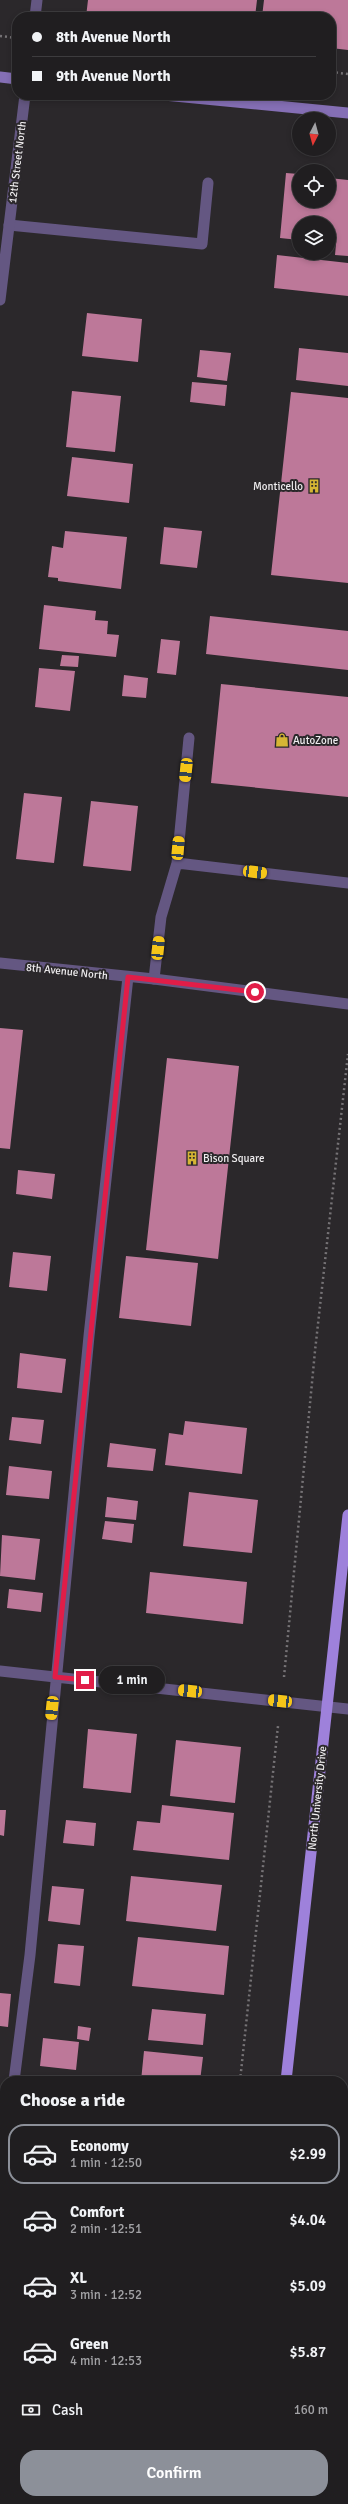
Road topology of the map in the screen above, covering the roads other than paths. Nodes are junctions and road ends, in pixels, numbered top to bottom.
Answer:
1 (37, 0) edge
2 (36, 12) edge
3 (0, 77) edge
4 (12, 78) edge
5 (23, 100) edge
6 (212, 100) edge
7 (348, 114) edge
8 (208, 183) dead end
9 (9, 225) junction
10 (0, 300) edge
11 (189, 738) dead end
12 (177, 863) junction
13 (348, 883) edge
14 (0, 964) edge
15 (128, 977) junction
16 (154, 979) junction
17 (348, 1004) edge
18 (348, 1514) edge
19 (0, 1671) edge
20 (55, 1677) junction
21 (326, 1706) junction
22 (348, 1708) edge
23 (15, 2076) edge
24 (287, 2076) edge

1 - 2 street
3 - 4 main road
5 - 9 street, 12th Street North
6 - 7 main road
8 - 9 street
9 - 10 street, 12th Street North
11 - 12 street
12 - 13 street
12 - 16 street
14 - 15 street, 8th Avenue North
15 - 16 street, 8th Avenue North
15 - 20 street
16 - 17 street, 8th Avenue North
18 - 21 main road, North University Drive
19 - 20 street
20 - 21 street
20 - 23 street
21 - 22 street
21 - 24 main road, North University Drive

